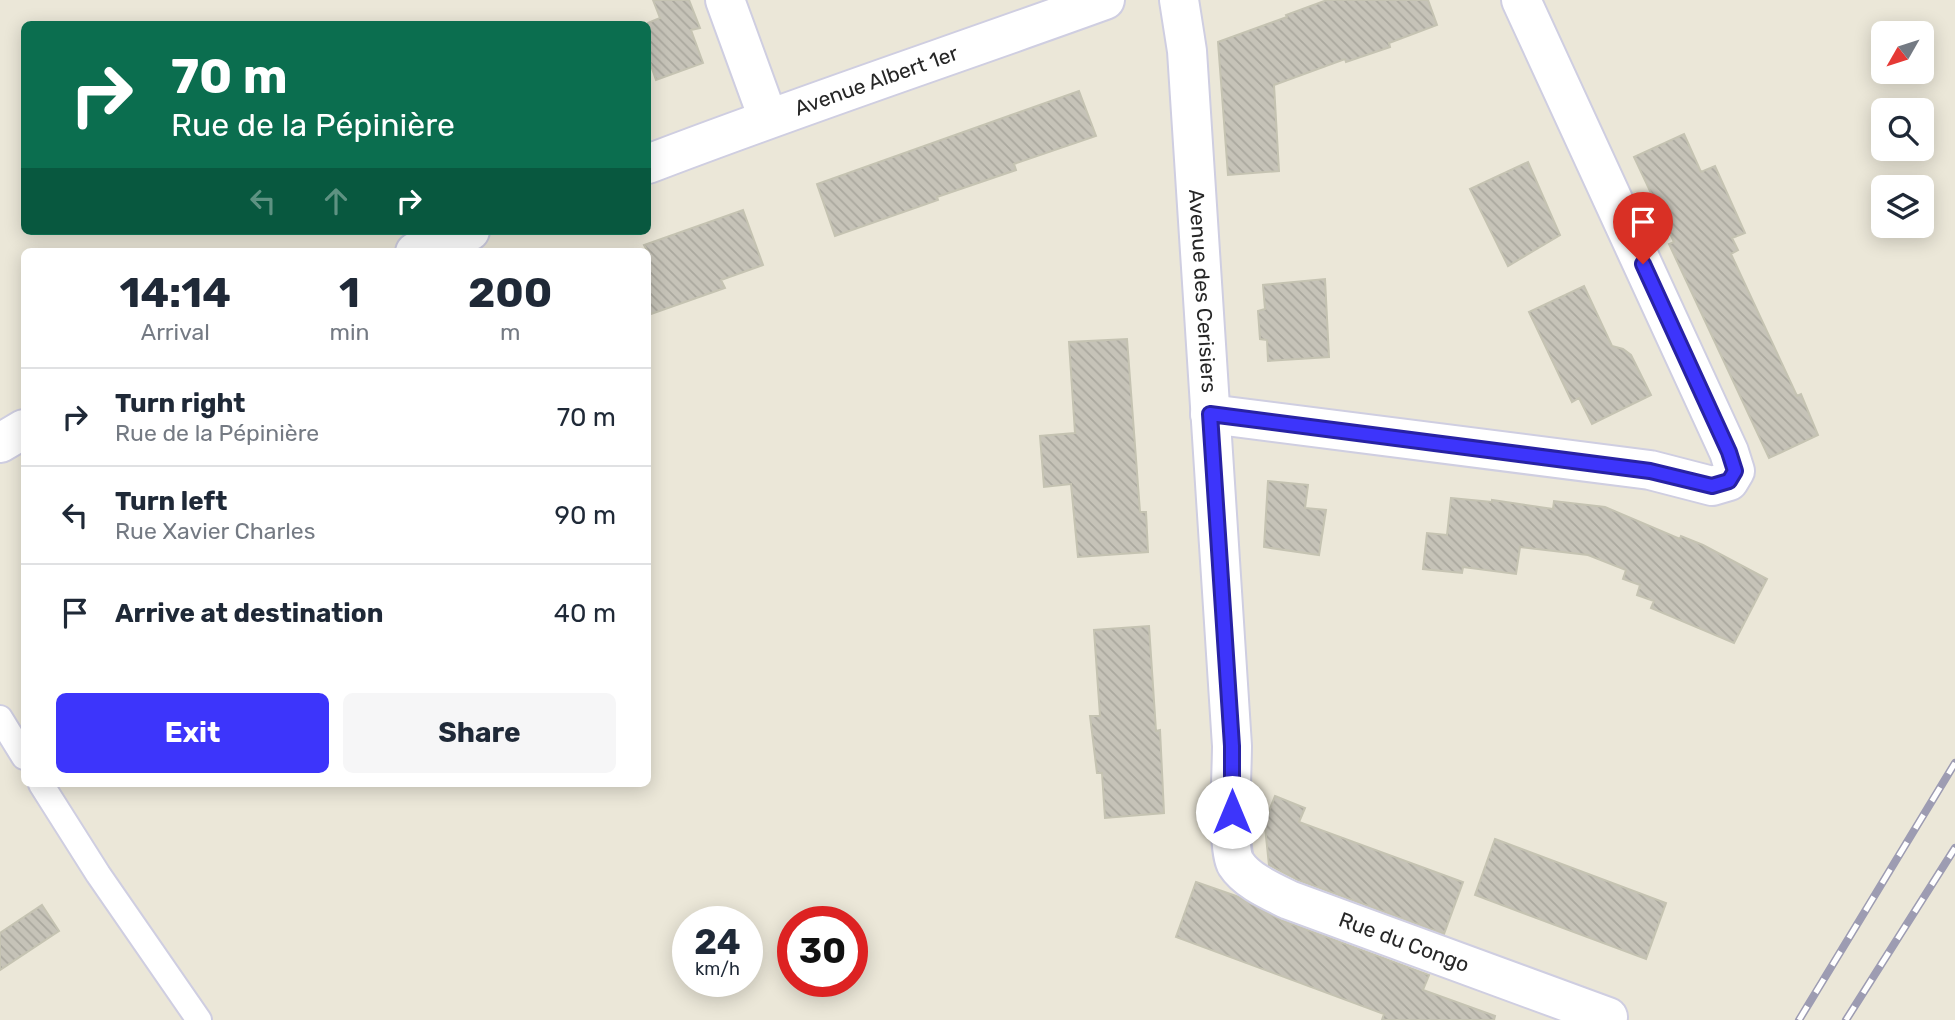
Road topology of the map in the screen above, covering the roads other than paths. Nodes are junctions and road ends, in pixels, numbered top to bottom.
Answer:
1 (725, 0) edge
2 (1105, 0) edge
3 (1179, 0) edge
4 (1521, 0) edge
5 (768, 118) junction
6 (651, 162) edge
7 (460, 235) edge
8 (425, 248) edge
9 (1210, 414) junction
10 (21, 431) edge
11 (0, 443) edge
12 (0, 718) edge
13 (21, 752) edge
14 (43, 787) edge
15 (1232, 833) joint
16 (1608, 1017) dead end
17 (198, 1020) edge

1 - 5 street
2 - 5 street, Avenue Albert 1er
3 - 9 street, Avenue des Cerisiers
4 - 9 street
5 - 6 street, Avenue Albert 1er
7 - 8 street
9 - 15 street, Avenue des Cerisiers
10 - 11 street
12 - 13 lane
14 - 17 lane
15 - 16 street, Rue du Congo

